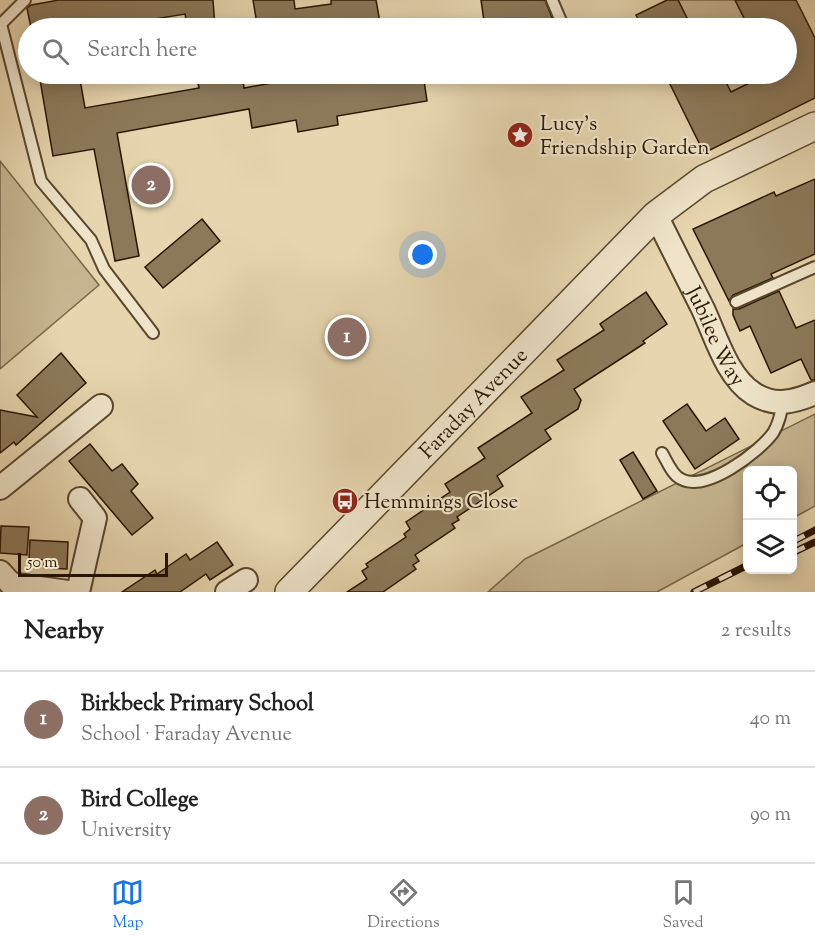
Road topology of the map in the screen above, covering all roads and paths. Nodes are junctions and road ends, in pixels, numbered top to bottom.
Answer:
1 (25, 0) edge
2 (552, 0) edge
3 (560, 18) edge
4 (815, 126) edge
5 (656, 214) junction
6 (815, 267) edge
7 (736, 302) dead end
8 (153, 333) dead end
9 (815, 393) edge
10 (783, 402) junction
11 (101, 406) dead end
12 (662, 453) dead end
13 (0, 488) edge
14 (80, 499) dead end
15 (0, 572) edge
16 (246, 580) dead end
17 (68, 592) edge
18 (78, 592) edge
19 (227, 592) edge
20 (290, 592) edge

1 - 8 lane
2 - 3 lane
4 - 5 street, Faraday Avenue
5 - 10 street, Jubilee Way
5 - 20 street, Faraday Avenue
6 - 7 lane
9 - 10 street
10 - 12 lane
11 - 13 street
14 - 18 street
15 - 17 street
16 - 19 street

